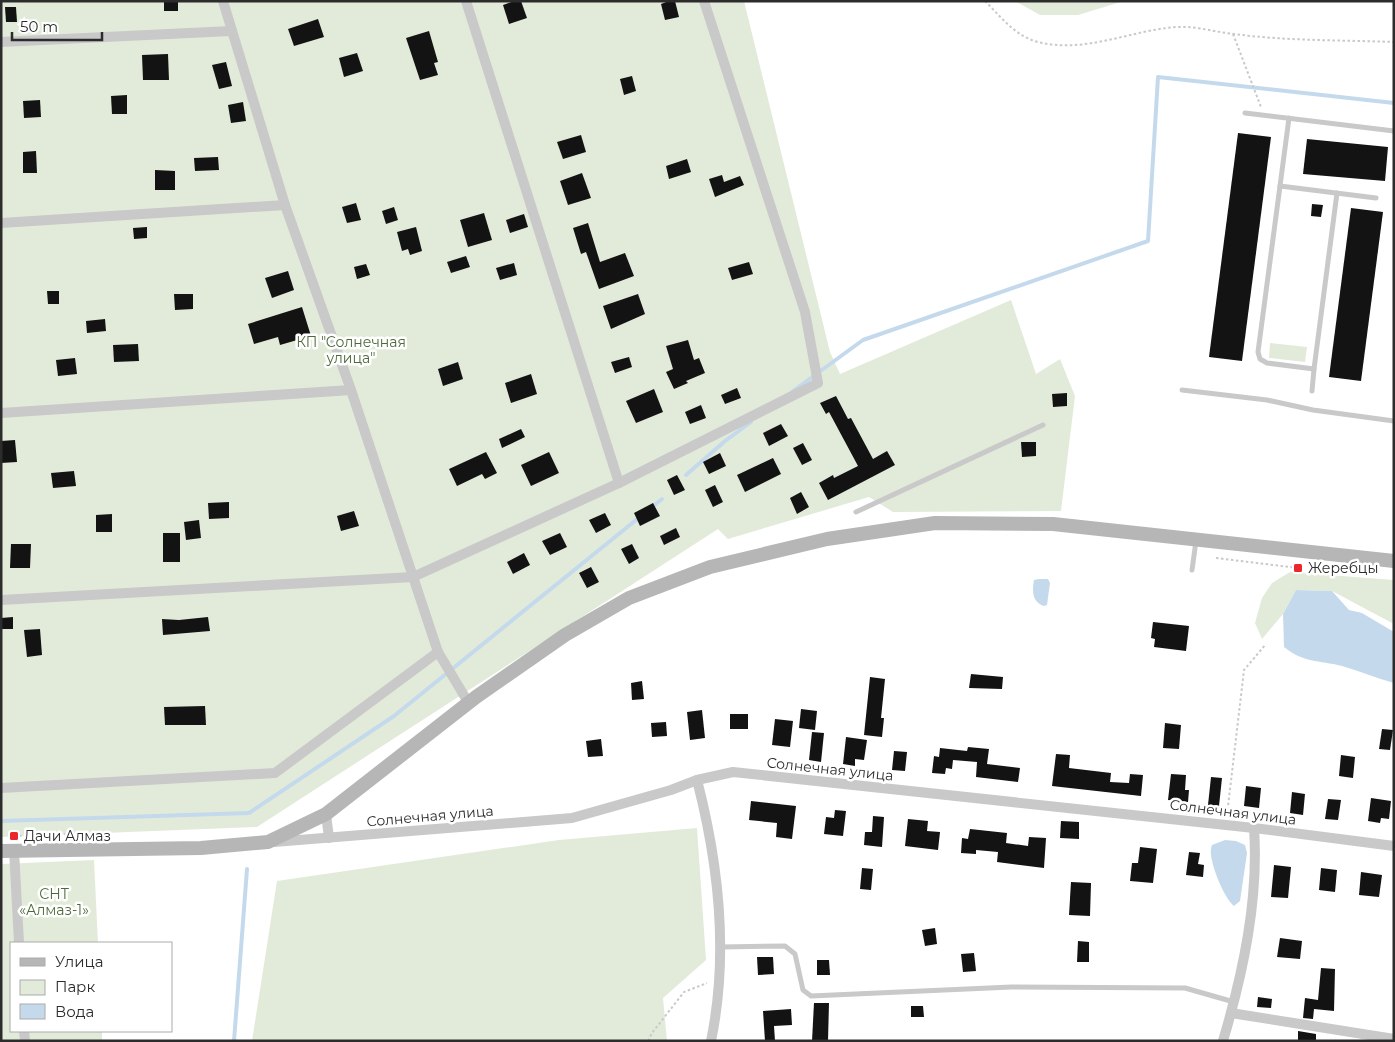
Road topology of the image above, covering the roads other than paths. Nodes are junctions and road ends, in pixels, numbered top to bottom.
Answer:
1 (222, 1) edge
2 (466, 1) edge
3 (704, 1) edge
4 (231, 31) junction
5 (1, 42) edge
6 (1245, 113) dead end
7 (1289, 118) junction
8 (1394, 131) edge
9 (1280, 186) junction
10 (1337, 193) junction
11 (1376, 198) dead end
12 (285, 205) junction
13 (1, 223) edge
14 (1314, 370) junction
15 (352, 390) junction
16 (1182, 390) dead end
17 (1312, 391) dead end
18 (1, 413) edge
19 (1394, 421) edge
20 (1044, 425) dead end
21 (619, 483) junction
22 (856, 512) dead end
23 (1196, 539) junction
24 (1394, 561) edge
25 (1192, 570) dead end
26 (414, 576) junction
27 (1, 600) edge
28 (438, 652) junction
29 (468, 702) junction
30 (697, 780) junction
31 (1, 788) edge
32 (326, 814) junction
33 (1254, 828) junction
34 (329, 838) junction
35 (268, 842) junction
36 (10, 846) edge
37 (1394, 846) edge
38 (19, 942) edge
39 (722, 946) junction
40 (1234, 1002) junction
41 (1231, 1012) junction
42 (1394, 1039) edge
43 (711, 1041) edge
44 (1223, 1041) edge

1 - 4 street
2 - 21 street
3 - 21 street
4 - 5 street
4 - 12 street
6 - 7 lane
7 - 8 lane
7 - 9 lane
9 - 10 lane
9 - 14 lane
10 - 11 lane
10 - 14 lane
12 - 13 street
12 - 15 street
14 - 17 lane
15 - 18 street
15 - 26 street
16 - 19 lane
20 - 22 lane
21 - 26 street
23 - 24 main road
23 - 25 lane
23 - 29 main road
26 - 27 street
26 - 28 street
28 - 29 street
28 - 31 street
29 - 32 main road
30 - 33 street, Солнечная улица
30 - 34 street, Солнечная улица
30 - 39 street
32 - 34 street
32 - 35 main road
33 - 37 street, Солнечная улица
33 - 40 street
34 - 35 street, Солнечная улица
35 - 36 main road
36 - 38 street
39 - 40 lane
39 - 43 street
40 - 41 street
41 - 42 street
41 - 44 street

